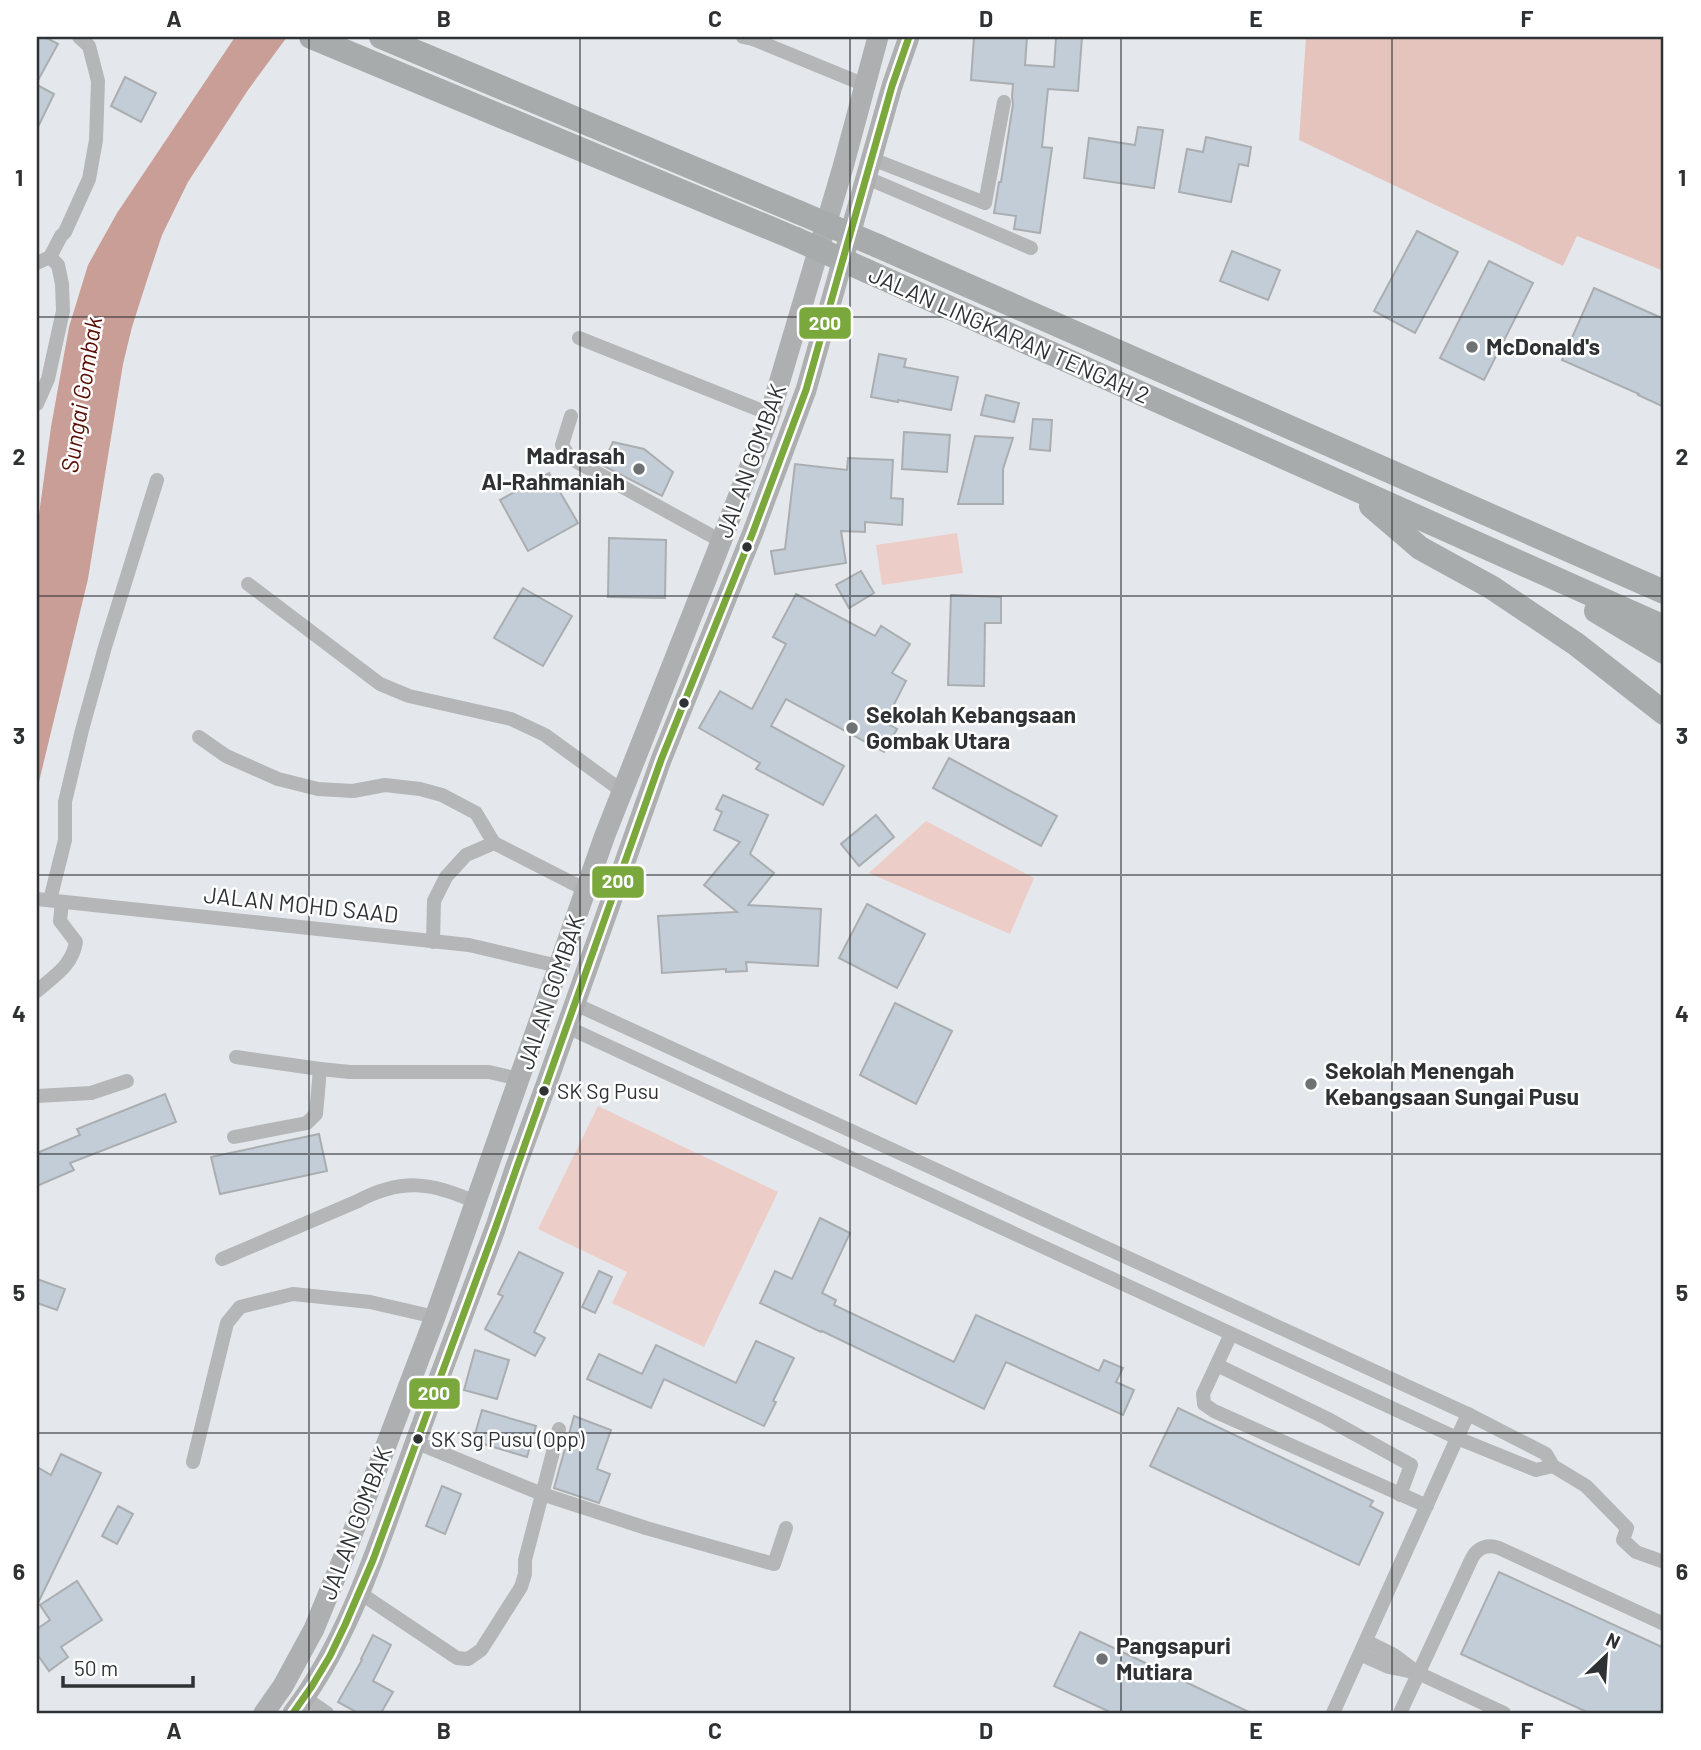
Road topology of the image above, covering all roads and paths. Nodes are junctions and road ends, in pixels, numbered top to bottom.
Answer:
1 (79, 37) edge
2 (311, 37) edge
3 (381, 37) edge
4 (743, 37) edge
5 (878, 37) edge
6 (909, 37) edge
7 (865, 85) junction
8 (1004, 102) dead end
9 (870, 169) junction
10 (1031, 248) dead end
11 (43, 260) edge
12 (579, 338) dead end
13 (37, 404) edge
14 (770, 414) junction
15 (571, 416) dead end
16 (156, 480) dead end
17 (1350, 487) junction
18 (721, 541) junction
19 (1490, 550) junction
20 (248, 584) dead end
21 (1664, 593) edge
22 (1664, 627) edge
23 (1664, 652) edge
24 (1664, 713) edge
25 (199, 737) dead end
26 (622, 791) junction
27 (494, 843) junction
28 (586, 890) junction
29 (50, 900) edge
30 (433, 942) junction
31 (558, 966) junction
32 (37, 991) edge
33 (575, 1004) junction
34 (567, 1027) junction
35 (236, 1057) dead end
36 (320, 1069) junction
37 (519, 1079) junction
38 (127, 1081) dead end
39 (37, 1096) edge
40 (234, 1137) dead end
41 (475, 1202) junction
42 (1120, 1255) junction
43 (222, 1259) dead end
44 (1108, 1277) junction
45 (435, 1317) junction
46 (1231, 1334) junction
47 (1216, 1365) junction
48 (1468, 1414) junction
49 (559, 1429) dead end
50 (1457, 1438) junction
51 (415, 1442) junction
52 (193, 1462) dead end
53 (1553, 1466) junction
54 (542, 1494) junction
55 (1400, 1495) junction
56 (1427, 1506) junction
57 (786, 1528) dead end
58 (1664, 1562) edge
59 (360, 1593) junction
60 (1664, 1624) edge
61 (1363, 1648) junction
62 (1418, 1673) junction
63 (299, 1706) edge
64 (264, 1713) edge
65 (327, 1713) edge
66 (1334, 1713) edge
67 (1400, 1713) edge
68 (1504, 1713) edge

1 - 11 street
2 - 17 highway, JALAN LINGKARAN TENGAH 2, bridge
3 - 21 highway, JALAN LINGKARAN TENGAH 2, bridge
4 - 7 street
5 - 7 main road, JALAN GOMBAK
6 - 9 main road, JALAN GOMBAK
7 - 14 main road, JALAN GOMBAK
8 - 9 street
9 - 10 street
9 - 33 main road, JALAN GOMBAK
11 - 13 street
12 - 14 street
14 - 18 main road, JALAN GOMBAK
15 - 18 street
16 - 29 street
17 - 19 highway, JALAN LINGKARAN TENGAH 2
17 - 24 highway
18 - 26 main road, JALAN GOMBAK
19 - 22 highway, JALAN LINGKARAN TENGAH 2
19 - 23 highway
20 - 26 street
25 - 27 street
26 - 28 main road, JALAN GOMBAK
27 - 28 street
27 - 30 street
28 - 31 main road, JALAN GOMBAK
29 - 30 street, JALAN MOHD SAAD
29 - 32 street
30 - 31 street, JALAN MOHD SAAD
31 - 37 main road, JALAN GOMBAK
33 - 34 main road, JALAN GOMBAK
33 - 42 street
34 - 44 street
34 - 51 main road, JALAN GOMBAK
35 - 36 street
36 - 37 street
36 - 40 street
37 - 41 main road, JALAN GOMBAK
38 - 39 street
41 - 43 street
41 - 45 main road, JALAN GOMBAK
42 - 44 street
42 - 48 street
44 - 46 street
45 - 52 street
45 - 64 main road, JALAN GOMBAK
46 - 47 street
46 - 50 street
47 - 55 street
47 - 55 street
48 - 50 street
48 - 53 street
49 - 54 street
50 - 53 street
50 - 56 street
51 - 54 street
51 - 59 main road, JALAN GOMBAK
53 - 58 street
54 - 57 street
54 - 59 street
55 - 56 street
56 - 61 street
59 - 63 main road, JALAN GOMBAK
60 - 62 street
61 - 62 street
61 - 66 street
62 - 67 street
62 - 68 street
63 - 65 street

